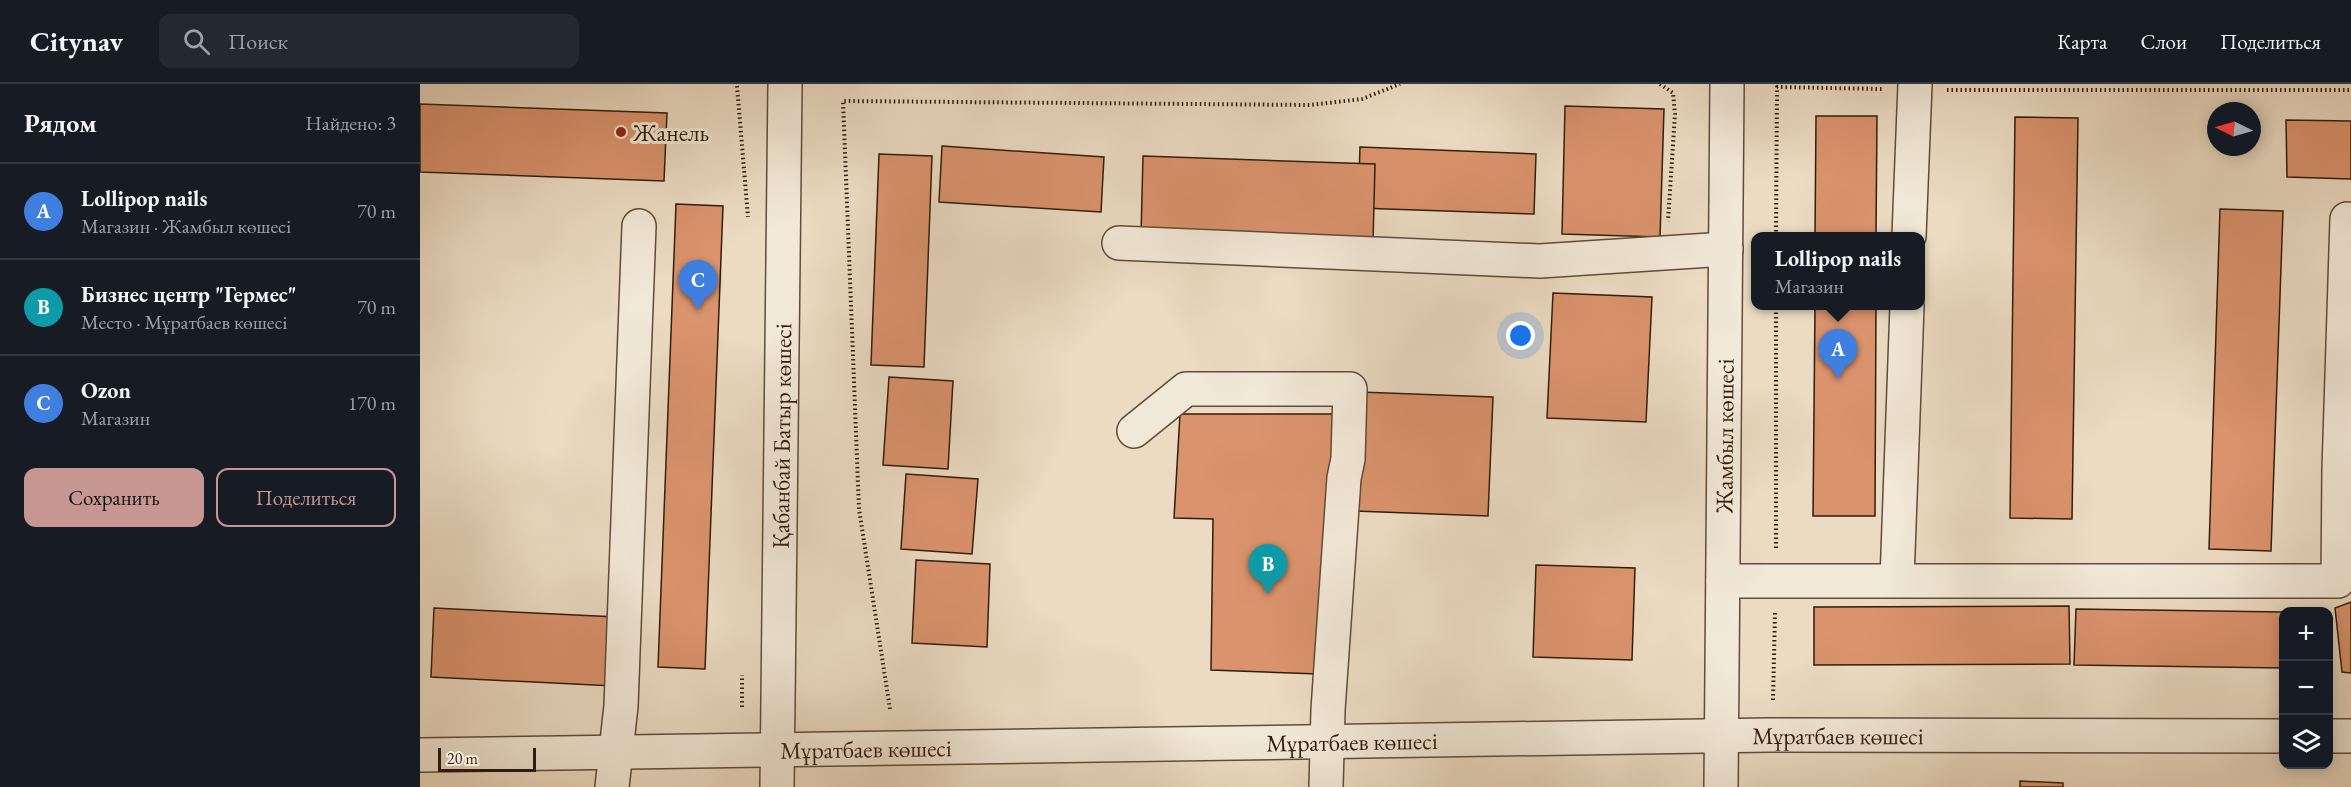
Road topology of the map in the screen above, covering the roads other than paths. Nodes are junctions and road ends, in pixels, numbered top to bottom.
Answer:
1 (786, 84) edge
2 (1727, 84) edge
3 (1915, 87) edge
4 (2347, 219) dead end
5 (639, 226) dead end
6 (1909, 232) edge
7 (1119, 243) dead end
8 (1726, 249) junction
9 (1907, 310) edge
10 (1134, 430) dead end
11 (2345, 470) edge
12 (1897, 580) junction
13 (1723, 582) junction
14 (1721, 736) junction
15 (2279, 736) edge
16 (2333, 736) edge
17 (2351, 736) edge
18 (1327, 742) junction
19 (777, 749) junction
20 (616, 752) junction
21 (420, 755) edge
22 (612, 787) edge
23 (777, 787) edge
24 (1326, 787) edge
25 (1721, 787) edge

1 - 19 street, Қабанбай Батыр көшесі
2 - 8 street, Жамбыл көшесі
3 - 6 street
4 - 11 street
5 - 20 street
7 - 8 street
8 - 13 street, Жамбыл көшесі
9 - 12 street
10 - 18 street
11 - 12 street
12 - 13 street
13 - 14 street, Жамбыл көшесі
14 - 15 street, Мұратбаев көшесі
14 - 18 street, Мұратбаев көшесі
14 - 25 street, Жамбыл көшесі
16 - 17 street
18 - 19 street, Мұратбаев көшесі
18 - 24 street
19 - 20 street, Мұратбаев көшесі
19 - 23 street, Қабанбай Батыр көшесі
20 - 21 street, Мұратбаев көшесі
20 - 22 street

